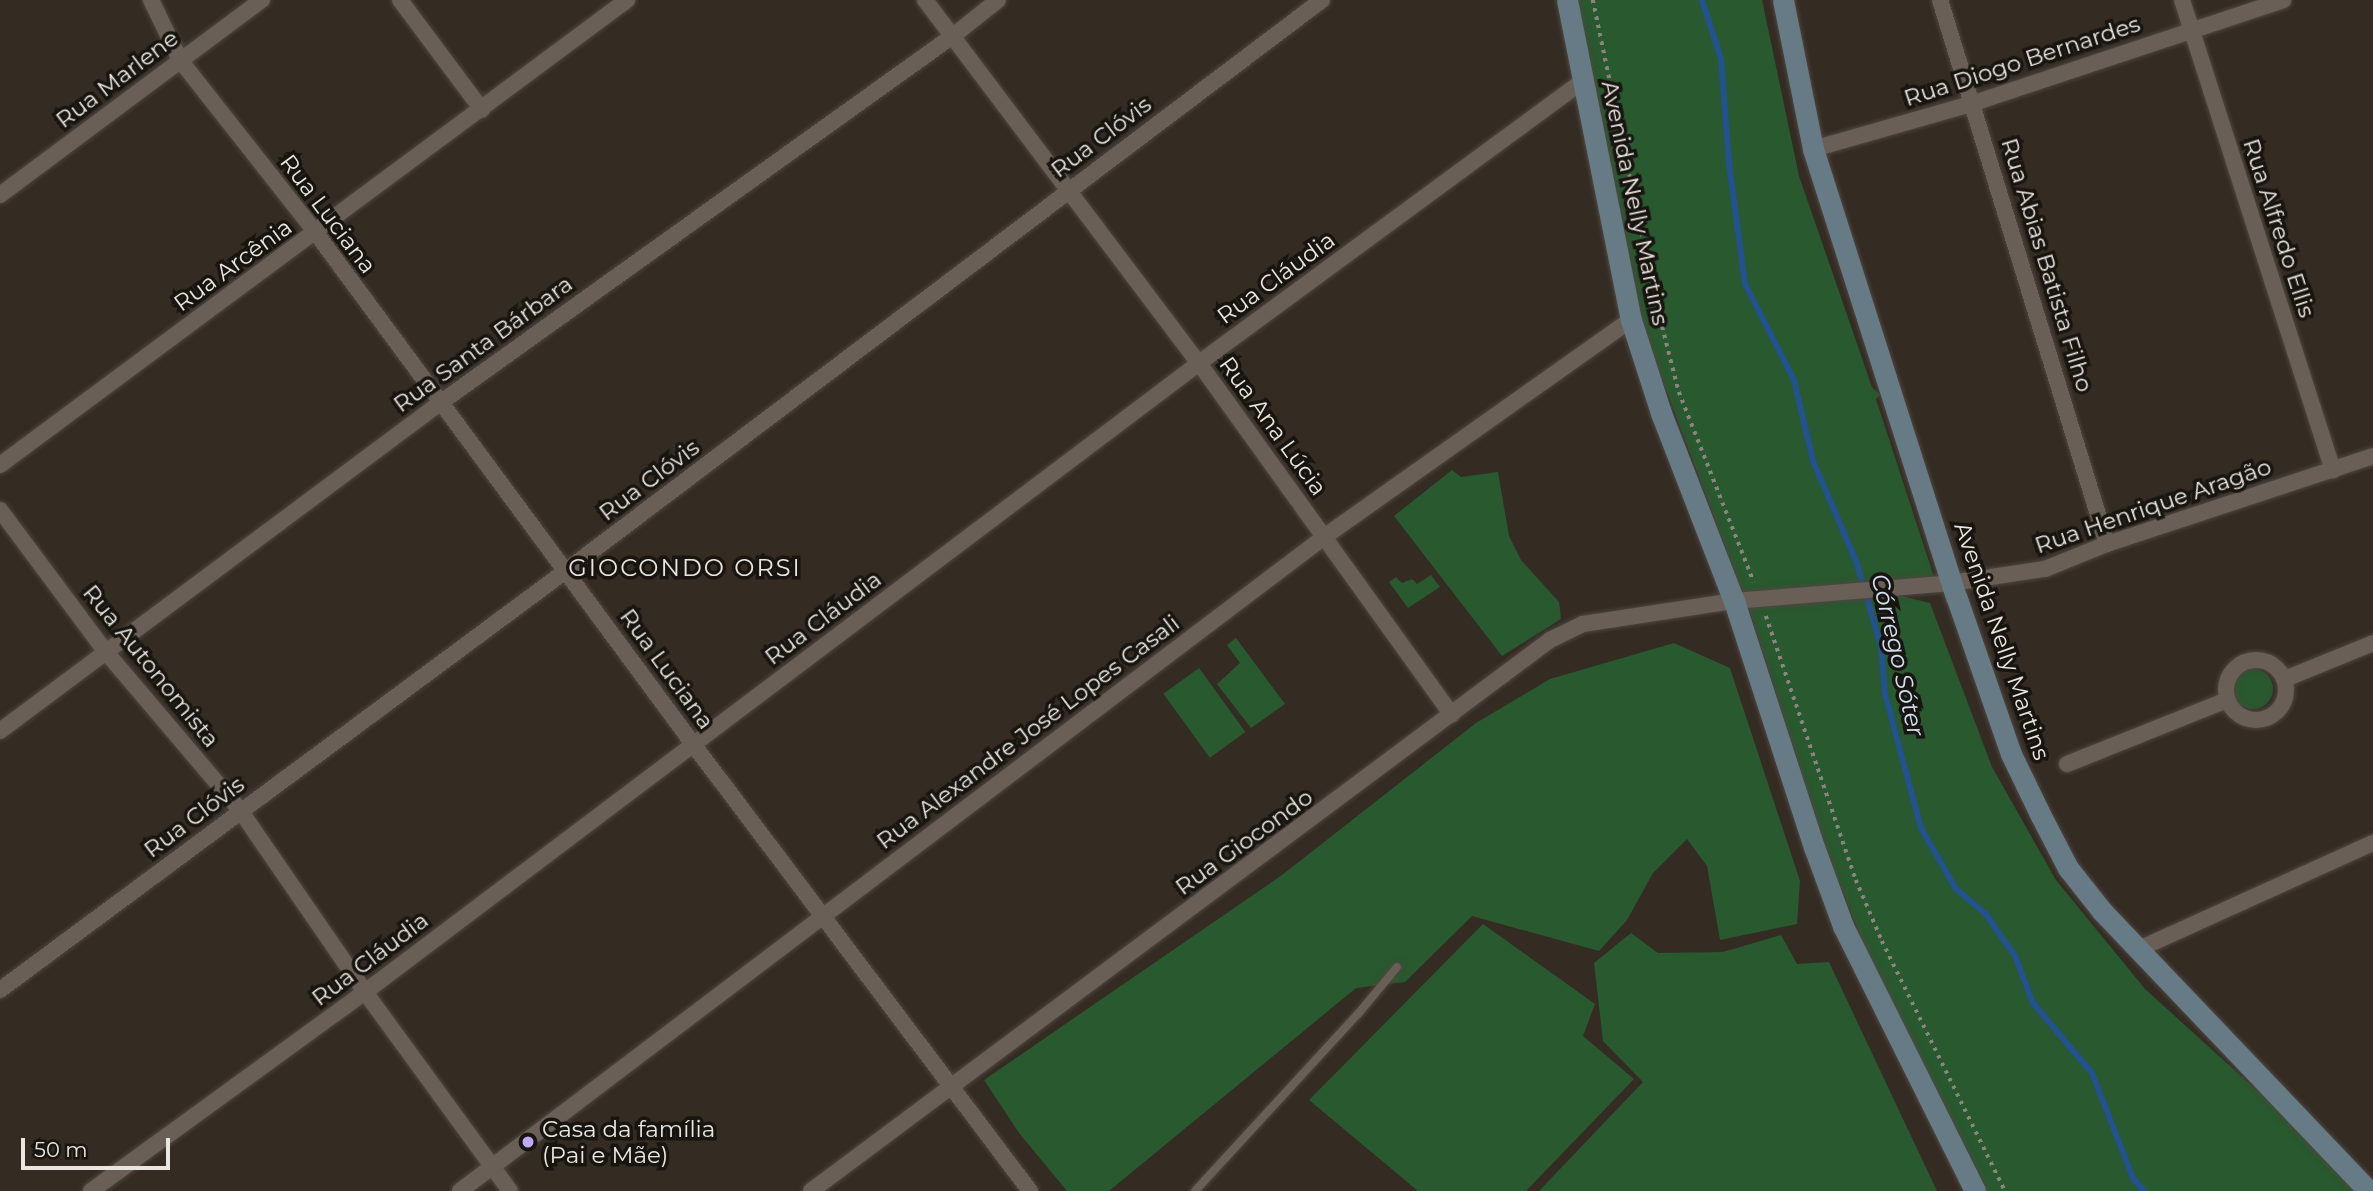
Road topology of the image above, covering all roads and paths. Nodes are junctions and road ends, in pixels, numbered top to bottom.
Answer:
1 (151, 0) edge
2 (262, 0) edge
3 (400, 0) edge
4 (627, 0) edge
5 (925, 0) edge
6 (998, 0) edge
7 (1322, 0) edge
8 (1567, 0) edge
9 (1783, 0) edge
10 (1940, 0) edge
11 (2182, 0) edge
12 (2283, 0) edge
13 (1300, 6) edge
14 (2192, 30) junction
15 (954, 35) junction
16 (180, 60) junction
17 (1582, 82) junction
18 (1974, 103) junction
19 (482, 110) junction
20 (1813, 149) junction
21 (1069, 189) junction
22 (0, 195) edge
23 (316, 233) junction
24 (1631, 320) junction
25 (1199, 363) junction
26 (440, 403) junction
27 (2373, 456) edge
28 (0, 465) edge
29 (2333, 470) junction
30 (0, 510) edge
31 (1324, 537) junction
32 (2108, 544) junction
33 (567, 570) junction
34 (1951, 583) junction
35 (1734, 601) junction
36 (2373, 643) edge
37 (106, 652) junction
38 (2285, 679) junction
39 (2227, 700) junction
40 (1452, 715) junction
41 (0, 731) edge
42 (694, 744) junction
43 (2067, 764) dead end
44 (240, 810) junction
45 (2373, 843) edge
46 (824, 915) junction
47 (2139, 949) junction
48 (1397, 967) dead end
49 (0, 990) edge
50 (365, 992) junction
51 (950, 1084) junction
52 (492, 1167) junction
53 (91, 1191) edge
54 (460, 1191) edge
55 (510, 1191) edge
56 (811, 1191) edge
57 (1030, 1191) edge
58 (1195, 1191) edge
59 (1975, 1191) edge
60 (2369, 1191) edge

1 - 16 street, Rua Luciana
2 - 16 street, Rua Marlene
3 - 19 street
4 - 19 street, Rua Arcênia
5 - 15 street, Rua Ana Lúcia
6 - 15 street, Rua Santa Bárbara
7 - 13 street, Rua Clóvis
8 - 17 main road, Avenida Nelly Martins
9 - 20 main road, Avenida Nelly Martins
10 - 18 street, Rua Abias Batista Filho
11 - 14 street, Rua Alfredo Ellis
12 - 14 street, Rua Diogo Bernardes
13 - 21 street, Rua Clóvis
14 - 18 street, Rua Diogo Bernardes
14 - 29 street, Rua Alfredo Ellis
15 - 21 street, Rua Ana Lúcia
15 - 26 street, Rua Santa Bárbara
16 - 22 street, Rua Marlene
16 - 23 street, Rua Luciana
17 - 24 main road, Avenida Nelly Martins
17 - 25 street, Rua Cláudia
18 - 20 street, Rua Diogo Bernardes
18 - 32 street, Rua Abias Batista Filho
19 - 23 street, Rua Arcênia
20 - 34 main road, Avenida Nelly Martins
21 - 25 street, Rua Ana Lúcia
21 - 33 street, Rua Clóvis
23 - 26 street, Rua Luciana
23 - 28 street, Rua Arcênia
24 - 31 street, Rua Alexandre José Lopes Casali
24 - 35 main road, Avenida Nelly Martins
25 - 31 street, Rua Ana Lúcia
25 - 42 street, Rua Cláudia
26 - 33 street, Rua Luciana
26 - 37 street, Rua Santa Bárbara
27 - 29 street, Rua Henrique Aragão
29 - 32 street, Rua Henrique Aragão
30 - 37 street, Rua Autonomista
31 - 40 street, Rua Ana Lúcia
31 - 46 street, Rua Alexandre José Lopes Casali
32 - 34 street, Rua Henrique Aragão
33 - 42 street, Rua Luciana
33 - 44 street, Rua Clóvis
34 - 35 street, Rua Henrique Aragão
34 - 47 main road, Avenida Nelly Martins
35 - 40 street, Rua Giocondo
35 - 59 main road, Avenida Nelly Martins
36 - 38 street
37 - 41 street, Rua Santa Bárbara
37 - 44 street, Rua Autonomista
38 - 39 street
38 - 39 street
39 - 43 street
40 - 51 street, Rua Giocondo
42 - 46 street, Rua Luciana
42 - 50 street, Rua Cláudia
44 - 49 street, Rua Clóvis
44 - 50 street, Rua Autonomista
45 - 47 street
46 - 51 street, Rua Luciana
46 - 52 street, Rua Alexandre José Lopes Casali
47 - 60 main road, Avenida Nelly Martins
48 - 58 lane
50 - 52 street, Rua Autonomista
50 - 53 street, Rua Cláudia
51 - 56 street, Rua Giocondo
51 - 57 street, Rua Luciana
52 - 54 street, Rua Alexandre José Lopes Casali
52 - 55 street, Rua Autonomista

